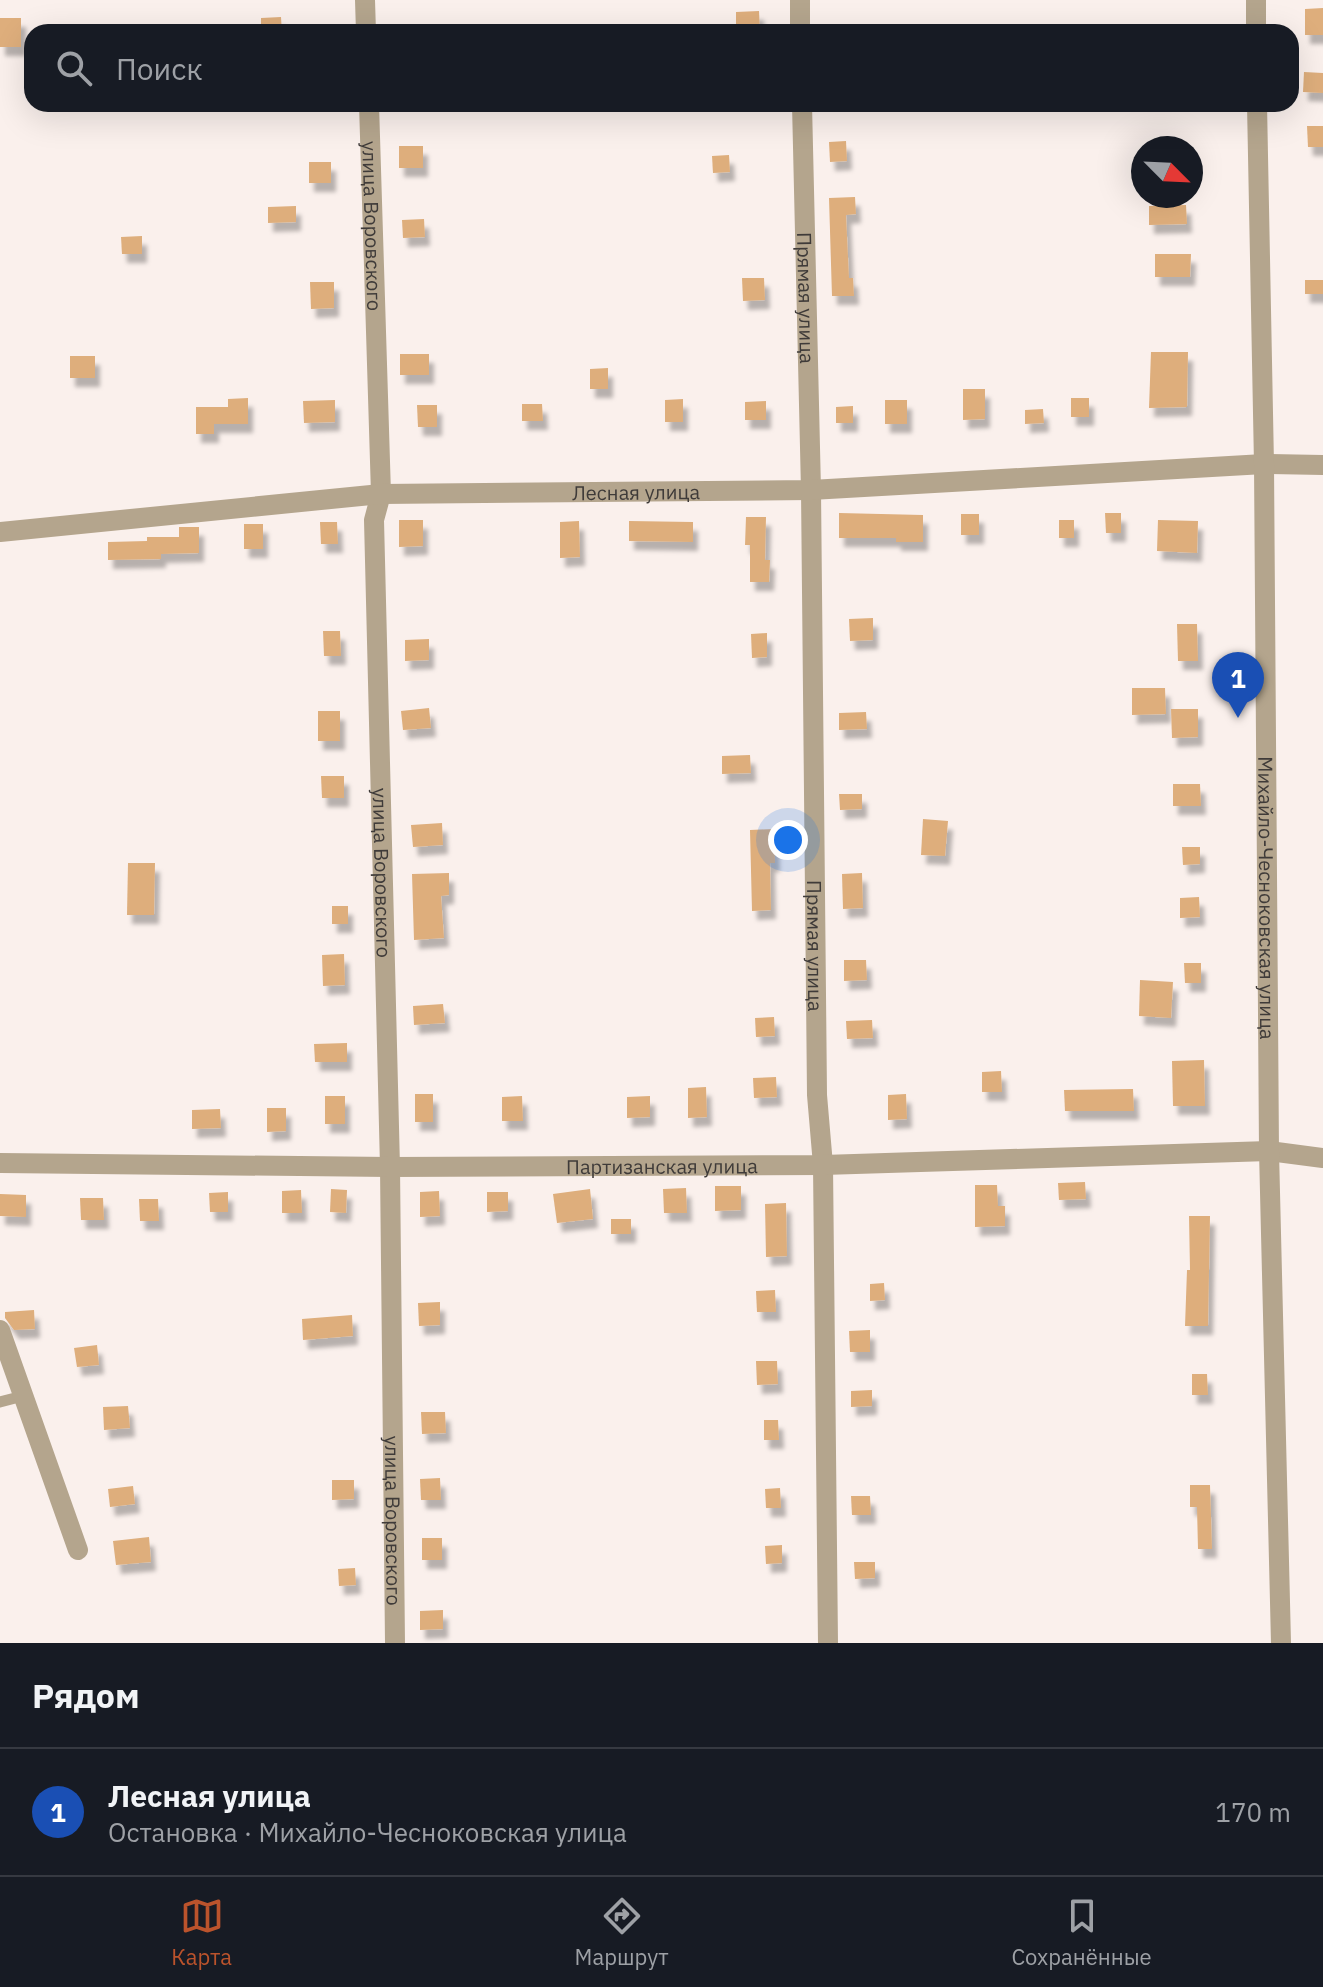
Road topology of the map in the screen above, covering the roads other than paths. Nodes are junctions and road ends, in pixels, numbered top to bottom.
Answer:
1 (365, 0) edge
2 (800, 0) edge
3 (1256, 0) edge
4 (366, 24) edge
5 (800, 24) edge
6 (1256, 24) edge
7 (369, 112) edge
8 (802, 112) edge
9 (1257, 112) edge
10 (1264, 464) junction
11 (1323, 465) edge
12 (811, 490) junction
13 (381, 494) junction
14 (0, 532) edge
15 (1269, 1151) junction
16 (1323, 1158) edge
17 (0, 1163) edge
18 (823, 1165) junction
19 (390, 1167) junction
20 (0, 1330) edge
21 (23, 1396) junction
22 (0, 1402) edge
23 (78, 1550) dead end
24 (395, 1643) edge
25 (828, 1643) edge
26 (1281, 1643) edge

1 - 4 street
2 - 5 street
3 - 6 street
7 - 13 street, улица Воровского
8 - 12 street, Прямая улица
9 - 10 street, Михайло-Чесноковская улица
10 - 11 street, Лесная улица
10 - 12 street, Лесная улица
10 - 15 street, Михайло-Чесноковская улица
12 - 13 street, Лесная улица
12 - 18 street, Прямая улица
13 - 14 street, Лесная улица
13 - 19 street, улица Воровского
15 - 16 street, Партизанская улица
15 - 18 street, Партизанская улица
15 - 26 street, Михайло-Чесноковская улица
17 - 19 street, Партизанская улица
18 - 19 street, Партизанская улица
18 - 25 street, Прямая улица
19 - 24 street, улица Воровского
20 - 21 street
21 - 22 lane
21 - 23 street

